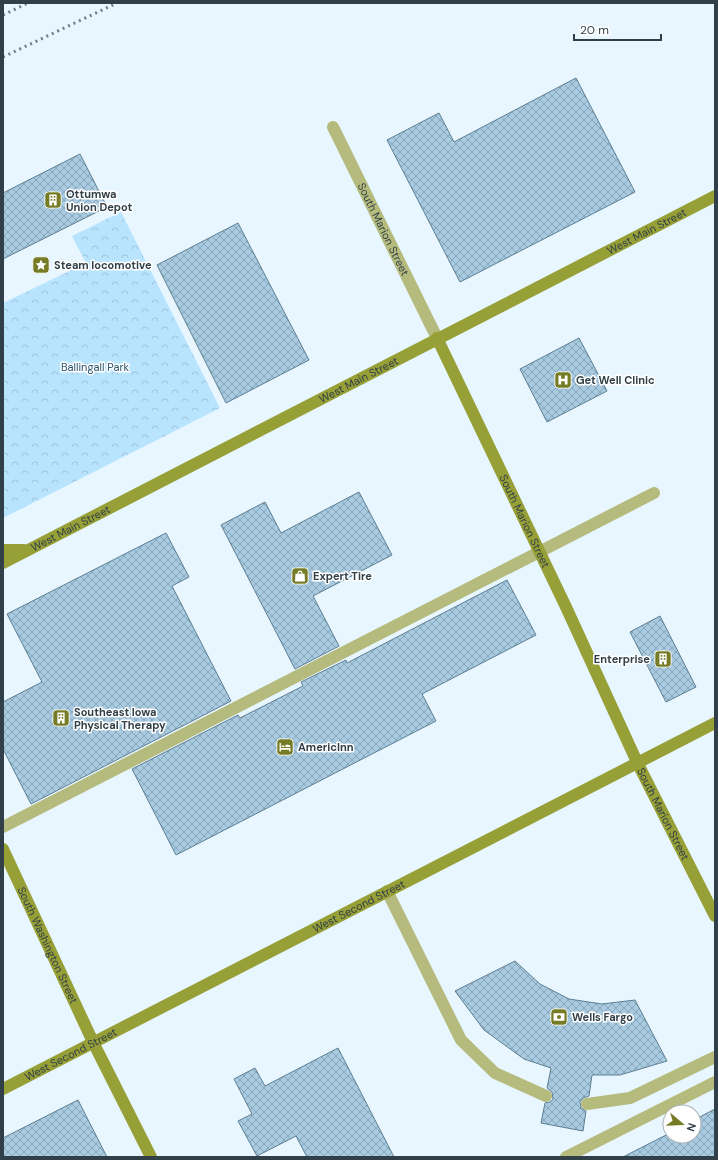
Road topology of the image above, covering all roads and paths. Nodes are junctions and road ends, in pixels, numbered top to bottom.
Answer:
1 (333, 127) dead end
2 (715, 196) edge
3 (437, 338) junction
4 (654, 493) dead end
5 (3, 550) edge
6 (27, 550) junction
7 (540, 552) junction
8 (3, 563) edge
9 (715, 723) edge
10 (637, 762) junction
11 (3, 827) edge
12 (3, 849) edge
13 (387, 891) junction
14 (715, 916) edge
15 (93, 1042) junction
16 (715, 1057) edge
17 (715, 1082) edge
18 (3, 1088) edge
19 (546, 1096) dead end
20 (587, 1104) dead end
21 (151, 1157) edge
22 (566, 1157) edge

1 - 3 street, South Marion Street
2 - 3 main road, West Main Street
3 - 6 main road, West Main Street
3 - 7 main road, South Marion Street
4 - 7 street
5 - 6 main road
6 - 8 main road, West Main Street
7 - 10 main road, South Marion Street
7 - 11 street
9 - 10 main road, West Second Street
10 - 13 main road, West Second Street
10 - 14 main road, South Marion Street
12 - 15 main road, South Washington Street
13 - 15 main road, West Second Street
13 - 19 street
15 - 18 main road, West Second Street
15 - 21 main road, South Washington Street
16 - 20 street
17 - 22 street

